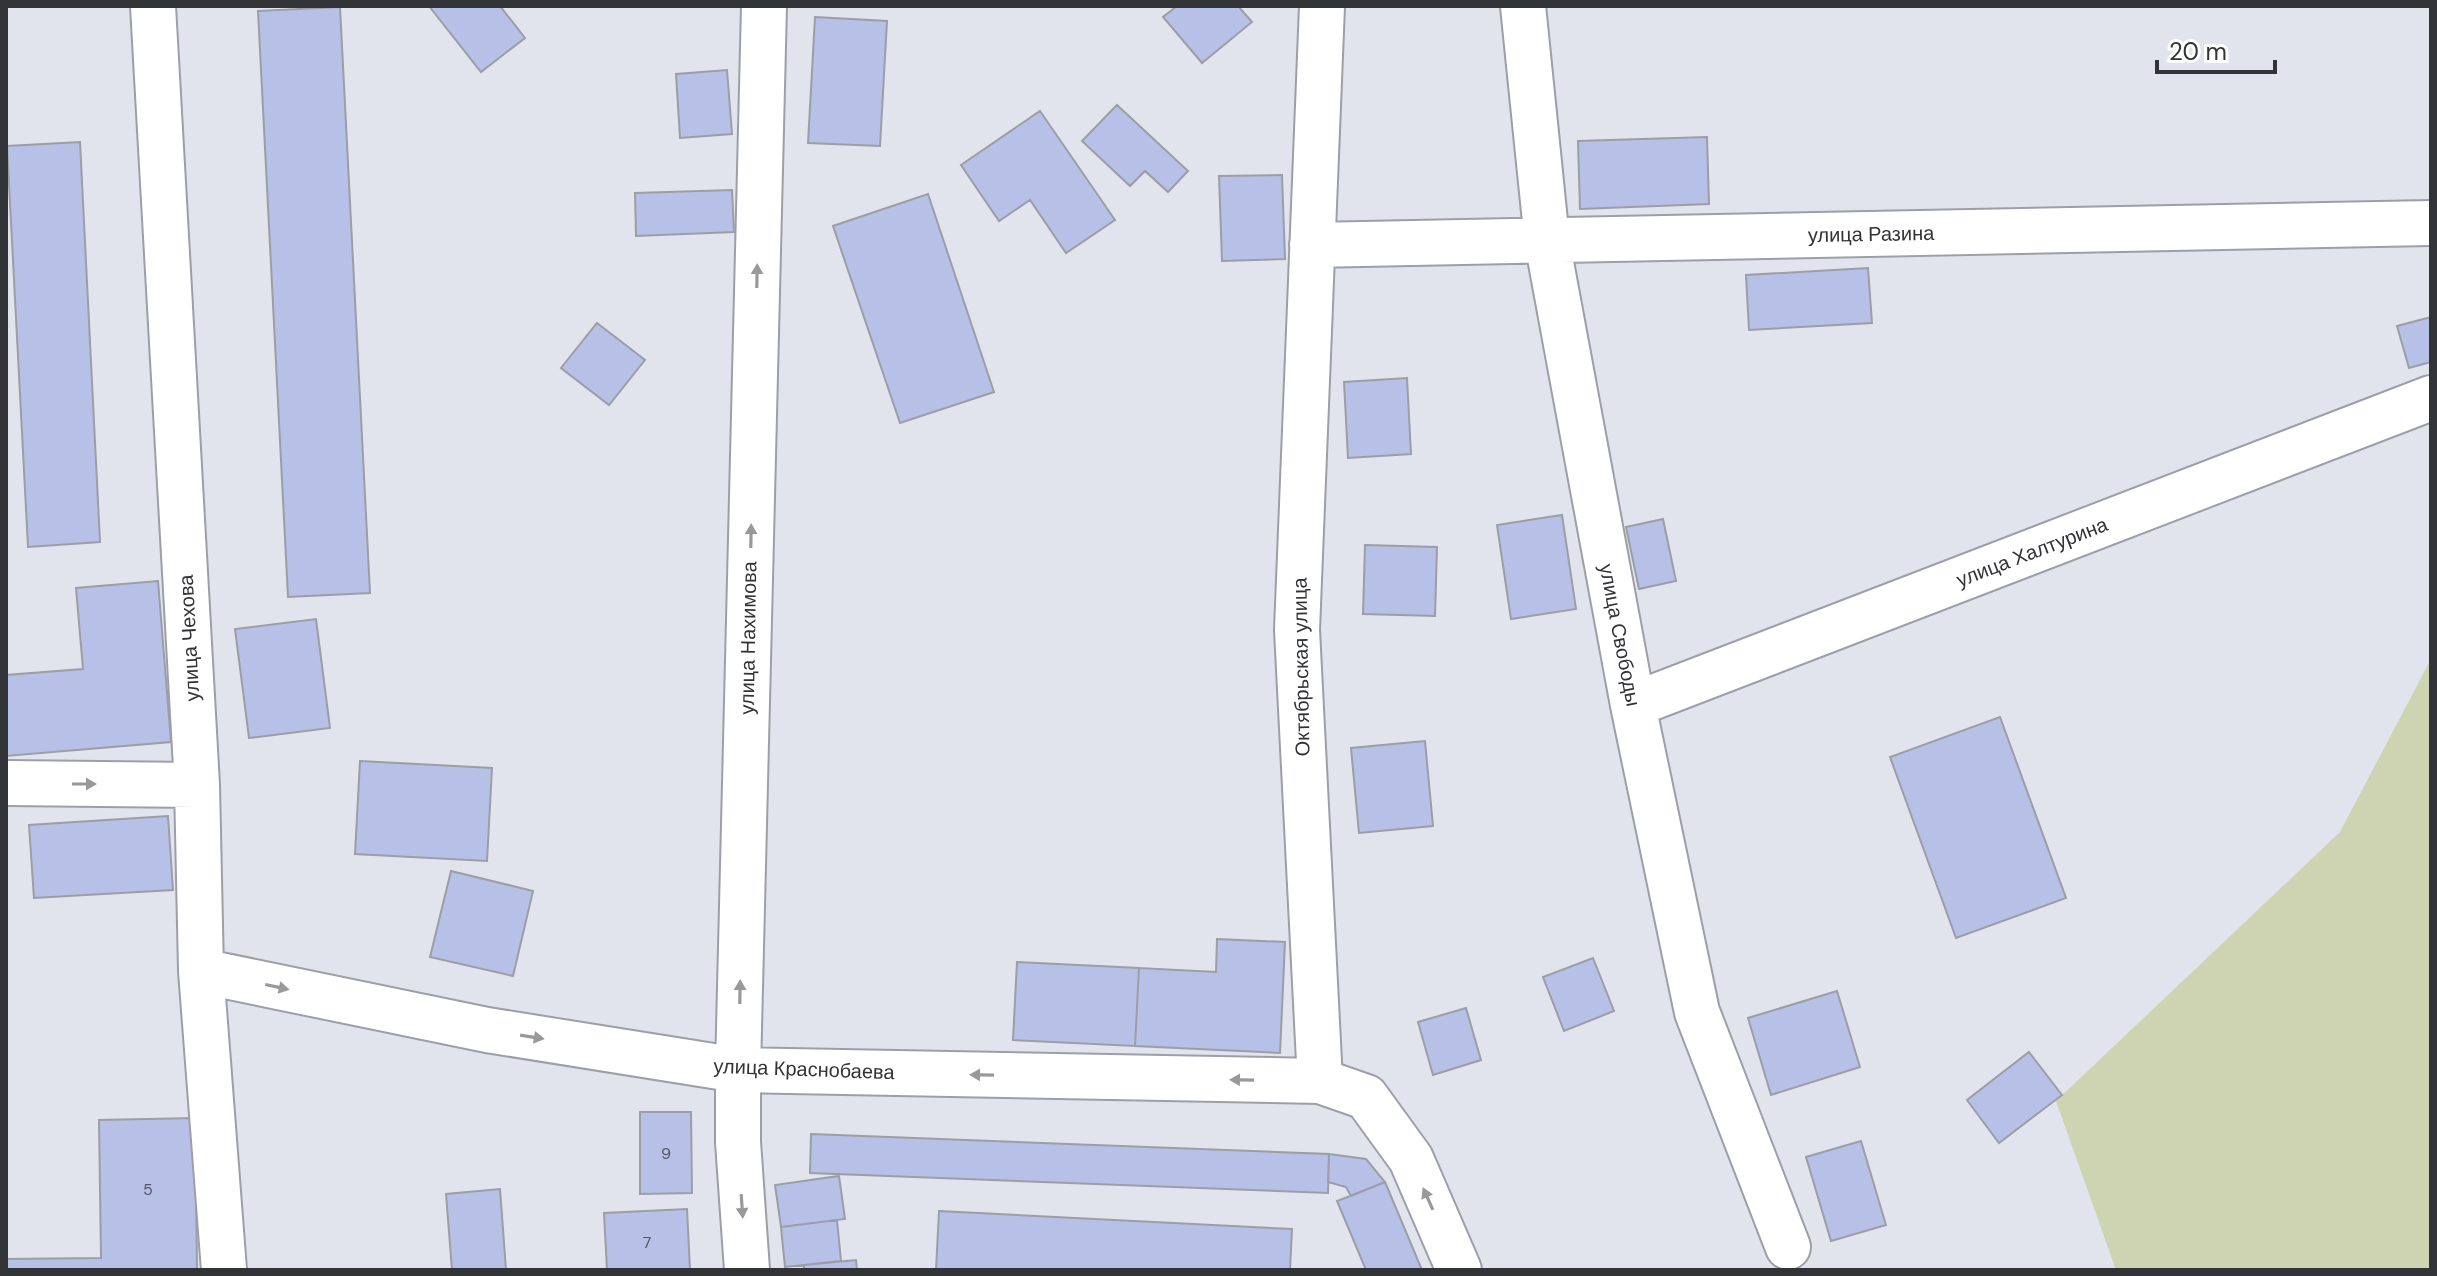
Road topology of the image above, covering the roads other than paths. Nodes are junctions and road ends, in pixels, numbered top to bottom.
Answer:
1 (153, 6) edge
2 (764, 6) edge
3 (1322, 6) edge
4 (1523, 6) edge
5 (2431, 223) edge
6 (1547, 241) junction
7 (1312, 245) junction
8 (2431, 398) edge
9 (1633, 705) junction
10 (6, 783) edge
11 (197, 785) junction
12 (201, 971) junction
13 (738, 1070) junction
14 (1320, 1081) junction
15 (1788, 1247) dead end
16 (224, 1270) edge
17 (747, 1270) edge
18 (1459, 1270) edge

1 - 11 street, улица Чехова
13 -> 2 street, улица Нахимова
3 - 7 street, Октябрьская улица
4 - 6 street, улица Свободы
5 - 6 street, улица Разина
6 - 7 street, улица Разина
6 - 9 street, улица Свободы
7 - 14 street, Октябрьская улица
8 - 9 street, улица Халтурина
9 - 15 street, улица Свободы
10 -> 11 street
11 - 12 street, улица Чехова
12 -> 13 street, улица Краснобаева
12 - 16 street, улица Чехова
14 -> 13 street, улица Краснобаева
13 -> 17 street, улица Нахимова
18 -> 14 street

